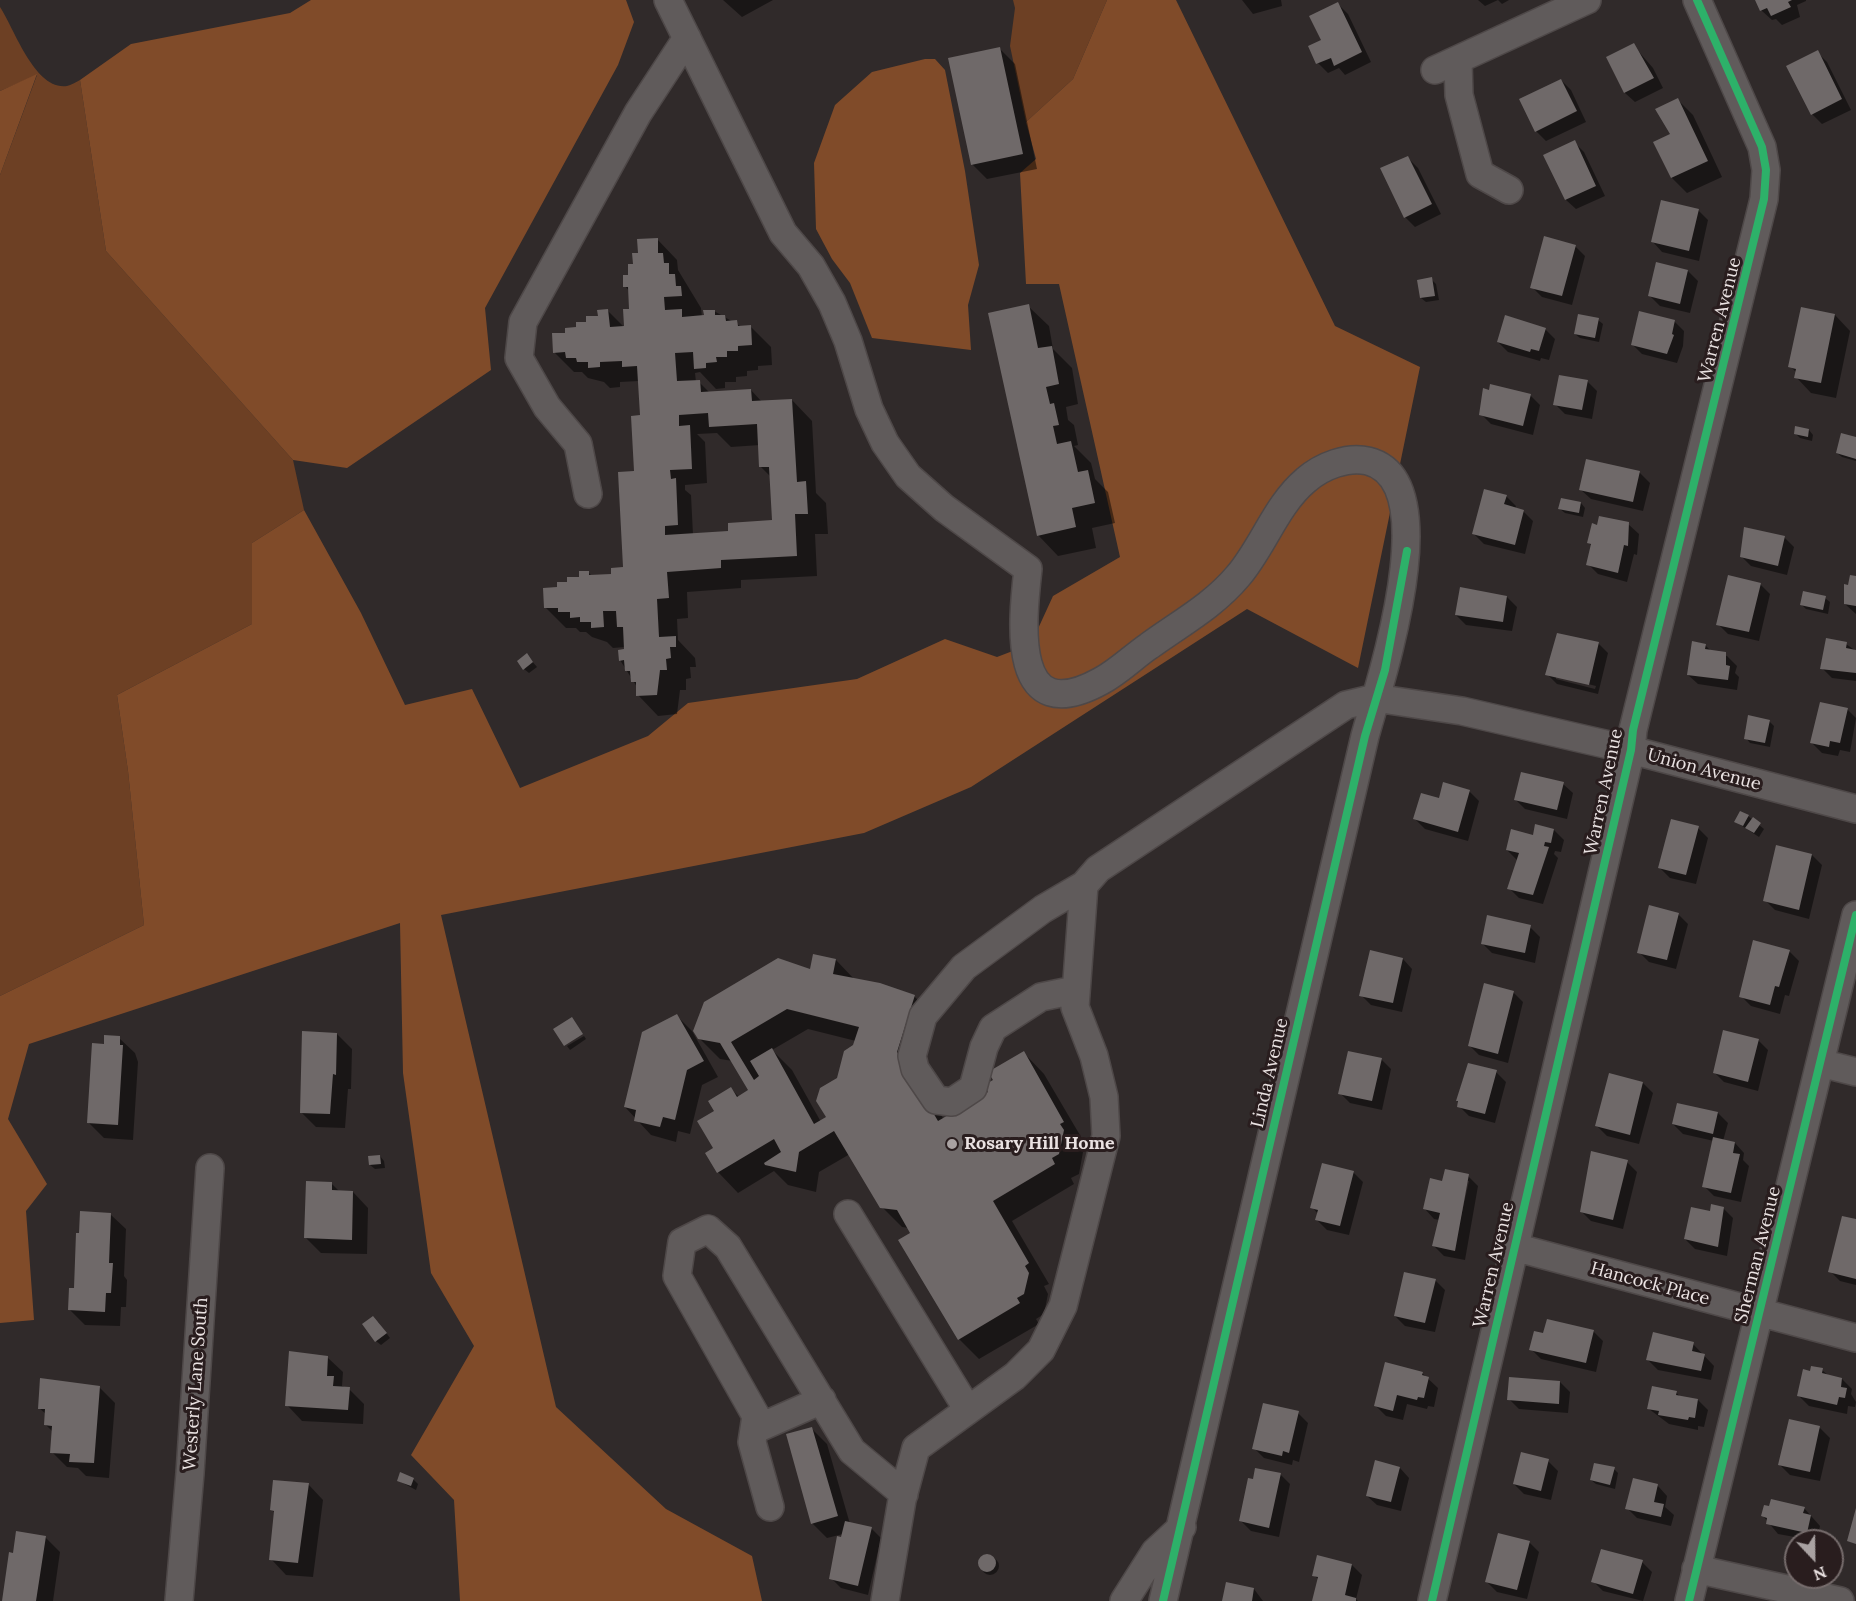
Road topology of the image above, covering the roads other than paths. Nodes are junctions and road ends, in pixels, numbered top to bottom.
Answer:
1 (668, 0) edge
2 (1587, 0) edge
3 (1697, 0) edge
4 (687, 38) junction
5 (1509, 190) dead end
6 (588, 494) dead end
7 (1376, 698) junction
8 (1631, 750) junction
9 (1856, 809) edge
10 (1084, 885) junction
11 (1856, 915) edge
12 (1075, 990) junction
13 (1820, 1063) junction
14 (1856, 1072) edge
15 (210, 1168) dead end
16 (848, 1214) dead end
17 (1514, 1247) junction
18 (1759, 1314) junction
19 (1856, 1338) edge
20 (822, 1400) junction
21 (968, 1410) junction
22 (754, 1430) junction
23 (904, 1494) junction
24 (770, 1507) dead end
25 (1182, 1527) junction
26 (1696, 1569) junction
27 (179, 1601) edge
28 (885, 1601) edge
29 (1124, 1601) edge
30 (1163, 1601) edge
31 (1432, 1601) edge
32 (1689, 1601) edge
33 (1840, 1601) edge

1 - 4 street
2 - 5 street
3 - 8 street, Warren Avenue
4 - 6 street
4 - 7 street, Linda Avenue
7 - 8 street, Union Avenue
7 - 10 street
7 - 25 street, Linda Avenue
8 - 9 street, Union Avenue
8 - 17 street, Warren Avenue
10 - 12 street
10 - 12 street
11 - 13 street, Sherman Avenue
12 - 21 street
13 - 14 street
13 - 18 street, Sherman Avenue
15 - 27 street, Westerly Lane South
16 - 21 street
17 - 18 street, Hancock Place
17 - 31 street, Warren Avenue
18 - 19 street, Hancock Place
18 - 26 street, Sherman Avenue
20 - 22 street
20 - 22 street
20 - 23 street
21 - 23 street
22 - 24 street
23 - 28 street
25 - 29 street
25 - 30 street, Linda Avenue
26 - 32 street, Sherman Avenue
26 - 33 street

